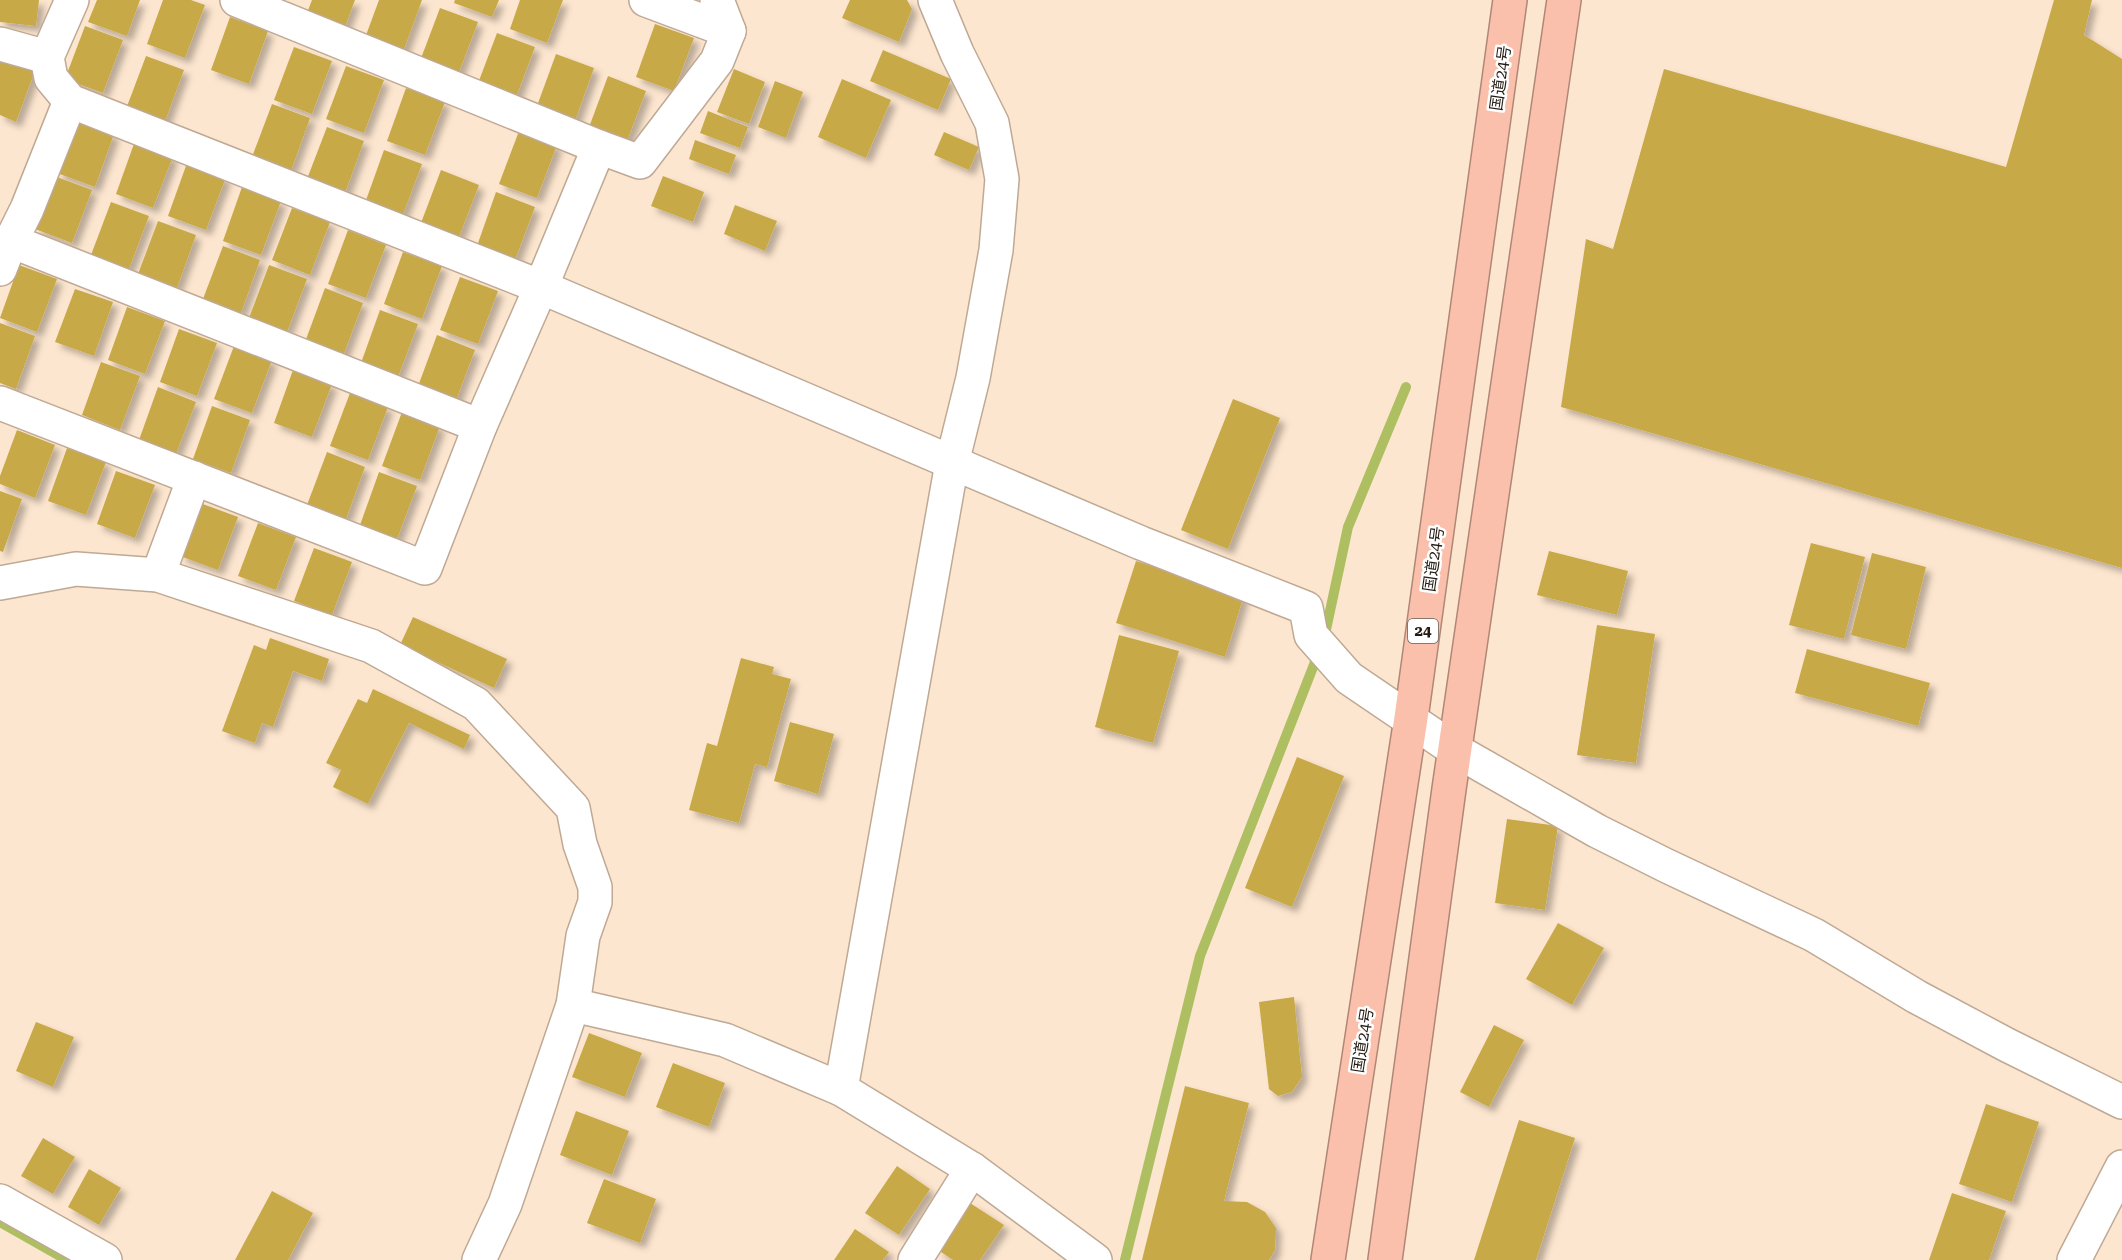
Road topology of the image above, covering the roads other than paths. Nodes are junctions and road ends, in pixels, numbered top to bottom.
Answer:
1 (72, 0) edge
2 (237, 0) edge
3 (646, 0) edge
4 (717, 0) edge
5 (934, 0) edge
6 (1510, 0) edge
7 (1564, 0) edge
8 (729, 31) junction
9 (0, 44) edge
10 (47, 57) junction
11 (70, 101) junction
12 (599, 147) junction
13 (14, 204) edge
14 (5, 255) edge
15 (541, 287) junction
16 (0, 403) edge
17 (480, 426) junction
18 (952, 463) junction
19 (194, 478) junction
20 (158, 575) junction
21 (0, 583) edge
22 (1411, 718) junction
23 (1455, 750) junction
24 (573, 1005) junction
25 (841, 1089) junction
26 (2122, 1102) edge
27 (2122, 1167) edge
28 (972, 1169) junction
29 (0, 1202) edge
30 (105, 1260) edge
31 (479, 1260) edge
32 (915, 1260) edge
33 (1095, 1260) edge
34 (1328, 1260) edge
35 (1385, 1260) edge
36 (2074, 1260) edge

1 - 10 street
2 - 12 street
3 - 8 street
4 - 8 street
5 - 18 street
6 - 22 highway, 国道24号 / 24
7 - 23 highway
8 - 12 street
9 - 10 street
10 - 11 street
11 - 13 street
11 - 15 street
12 - 15 street
13 - 14 street
14 - 17 street
15 - 17 street
15 - 18 street
16 - 19 street
17 - 19 street
18 - 22 street
18 - 25 street
19 - 20 street
20 - 21 street
20 - 24 street
22 - 23 street
22 - 34 highway, 国道24号 / 24
23 - 26 street
23 - 35 highway
24 - 25 street
24 - 31 street
25 - 28 street
27 - 36 street
28 - 32 street
28 - 33 street
29 - 30 street

